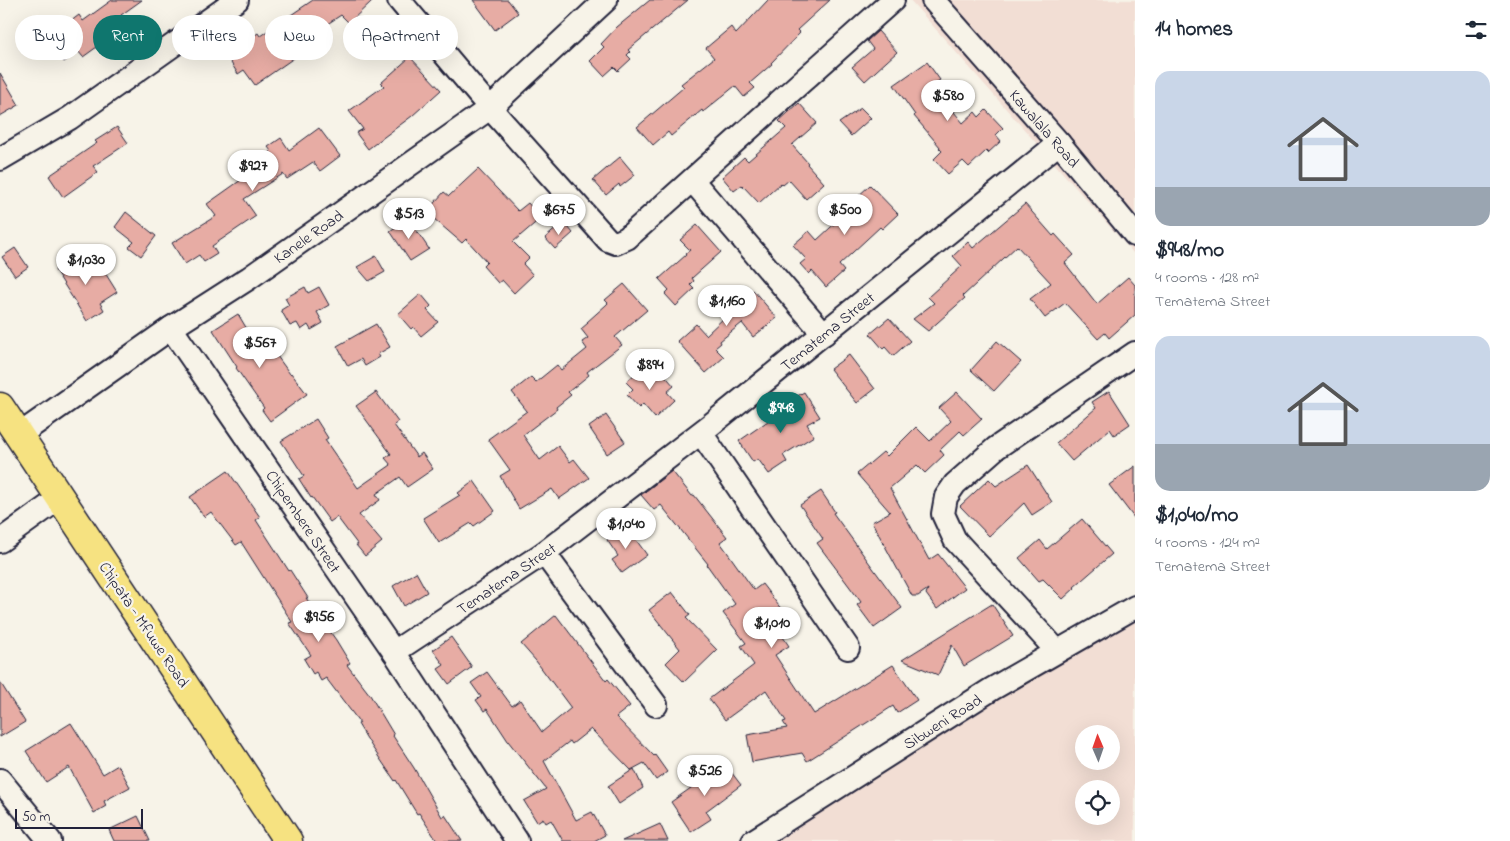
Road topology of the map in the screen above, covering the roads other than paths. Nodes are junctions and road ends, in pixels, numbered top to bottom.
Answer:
1 (237, 0) edge
2 (399, 0) edge
3 (606, 0) edge
4 (893, 0) edge
5 (933, 0) edge
6 (490, 108) junction
7 (1059, 143) junction
8 (0, 160) edge
9 (692, 180) junction
10 (1135, 235) edge
11 (171, 328) junction
12 (824, 334) junction
13 (1135, 353) edge
14 (0, 407) edge
15 (701, 433) junction
16 (19, 435) junction
17 (60, 497) junction
18 (0, 541) edge
19 (544, 553) junction
20 (1135, 607) edge
21 (848, 648) dead end
22 (1057, 651) junction
23 (394, 652) junction
24 (656, 705) dead end
25 (0, 780) edge
26 (50, 841) edge
27 (288, 841) edge
28 (517, 841) edge
29 (753, 841) edge

1 - 8 street
2 - 6 street
3 - 6 street, Kanele Road
4 - 9 street
5 - 7 street, Kawalala Road
6 - 9 street
6 - 11 street, Kanele Road
7 - 10 street, Kawalala Road
7 - 12 street, Tematema Street
9 - 12 street
11 - 16 street, Kanele Road
11 - 23 street, Chipembere Street
12 - 15 street, Tematema Street
13 - 22 street
14 - 16 main road, Chipata - Mfuwe Road
15 - 19 street, Tematema Street
15 - 21 street
16 - 17 main road, Chipata - Mfuwe Road
17 - 18 street
17 - 27 main road, Chipata - Mfuwe Road
19 - 23 street, Tematema Street
19 - 24 street
20 - 22 street, Sibweni Road
22 - 29 street, Sibweni Road
23 - 28 street, Chipembere Street
25 - 26 street

